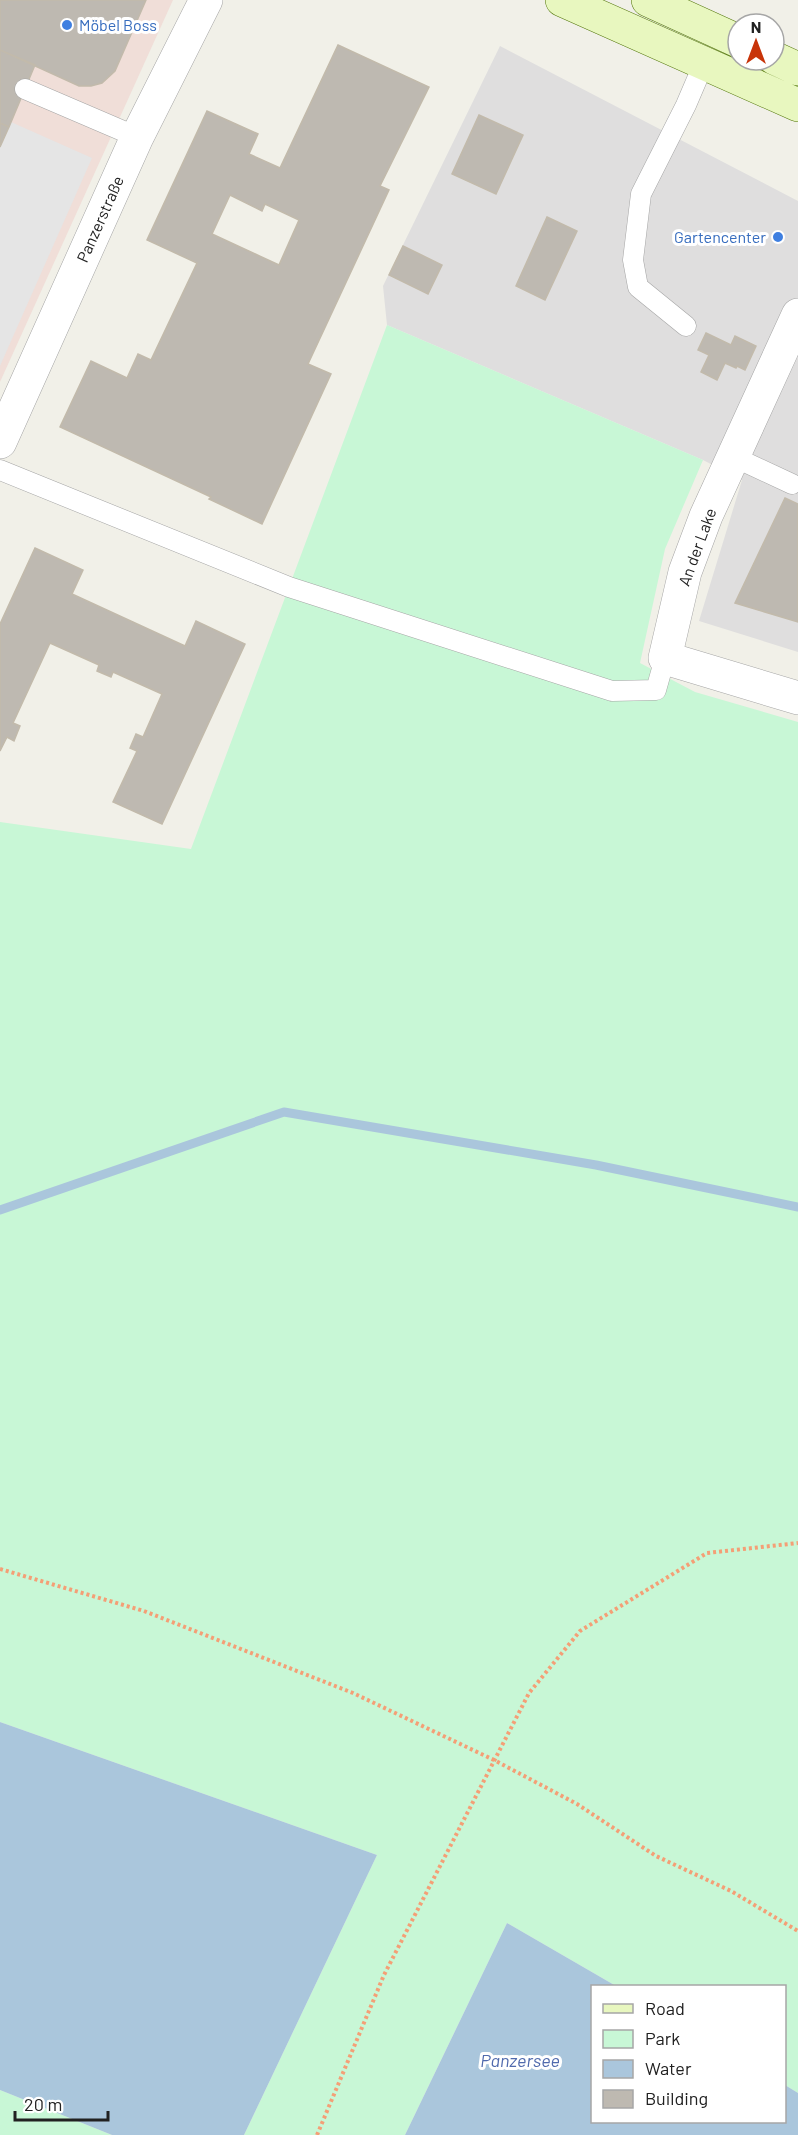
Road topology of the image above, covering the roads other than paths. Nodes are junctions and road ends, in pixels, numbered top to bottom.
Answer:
1 (206, 0) edge
2 (562, 0) edge
3 (661, 3) edge
4 (726, 35) edge
5 (704, 63) junction
6 (25, 89) dead end
7 (798, 105) edge
8 (137, 137) junction
9 (798, 315) edge
10 (686, 326) dead end
11 (0, 442) edge
12 (734, 457) junction
13 (0, 470) edge
14 (792, 484) dead end
15 (665, 658) junction
16 (798, 698) edge

1 - 8 street, Panzerstraße
2 - 5 main road
3 - 4 main road
5 - 7 main road
5 - 10 lane
6 - 8 lane
8 - 11 street, Panzerstraße
9 - 12 street, An der Lake
12 - 14 lane
12 - 15 street, An der Lake
13 - 15 lane
15 - 16 street

